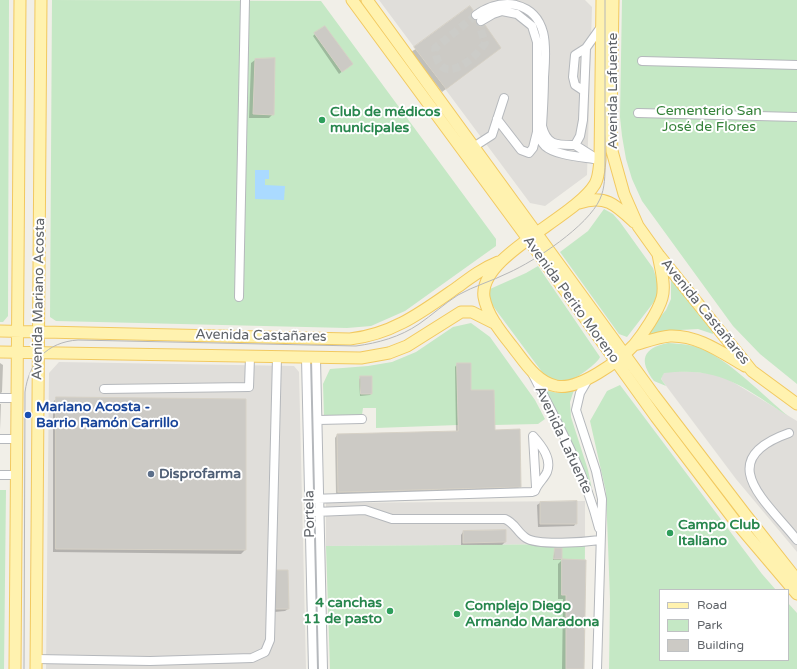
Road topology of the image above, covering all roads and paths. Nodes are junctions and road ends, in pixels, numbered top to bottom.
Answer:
1 (20, 0) edge
2 (41, 0) edge
3 (245, 0) edge
4 (352, 0) edge
5 (367, 0) edge
6 (602, 0) edge
7 (613, 0) edge
8 (479, 18) tunnel mouth
9 (536, 24) junction
10 (601, 27) junction
11 (642, 61) dead end
12 (797, 65) edge
13 (504, 98) dead end
14 (638, 113) dead end
15 (797, 117) edge
16 (497, 118) junction
17 (537, 132) junction
18 (575, 145) junction
19 (475, 146) junction
20 (600, 160) junction
21 (579, 203) junction
22 (638, 226) junction
23 (537, 232) junction
24 (528, 239) junction
25 (658, 254) junction
26 (500, 261) junction
27 (240, 297) dead end
28 (496, 324) junction
29 (0, 331) edge
30 (18, 331) junction
31 (39, 331) junction
32 (634, 345) junction
33 (0, 352) edge
34 (17, 352) junction
35 (39, 352) junction
36 (624, 352) junction
37 (250, 357) junction
38 (278, 357) junction
39 (311, 358) junction
40 (615, 360) junction
41 (530, 369) junction
42 (752, 371) junction
43 (587, 381) junction
44 (104, 389) dead end
45 (0, 398) edge
46 (18, 398) junction
47 (797, 404) edge
48 (362, 419) dead end
49 (318, 420) junction
50 (789, 433) dead end
51 (0, 439) edge
52 (17, 440) junction
53 (0, 475) edge
54 (17, 476) junction
55 (536, 487) junction
56 (310, 499) junction
57 (320, 499) junction
58 (320, 511) junction
59 (310, 512) junction
60 (600, 537) junction
61 (797, 540) edge
62 (797, 580) edge
63 (797, 594) edge
64 (36, 664) edge
65 (15, 669) edge
66 (313, 669) edge
67 (323, 669) edge
68 (597, 669) edge

1 - 30 main road, Avenida Mariano Acosta
2 - 31 main road, Avenida Mariano Acosta
3 - 27 street
4 - 24 main road, Avenida Perito Moreno
5 - 19 main road, Avenida Perito Moreno
6 - 10 main road, Avenida Lafuente
7 - 22 main road, Avenida Lafuente
8 - 9 street
9 - 17 street
9 - 18 street
10 - 18 street
10 - 20 main road, Avenida Lafuente
11 - 12 street
13 - 16 street
14 - 15 street
16 - 17 street
16 - 19 street
17 - 20 street
18 - 20 street
19 - 23 main road, Avenida Perito Moreno
20 - 21 main road, Avenida Lafuente
21 - 22 main road, Avenida Lafuente
21 - 23 main road, Avenida Lafuente
22 - 25 main road, Avenida Lafuente
23 - 24 main road, Avenida Lafuente
23 - 36 main road, Avenida Perito Moreno
24 - 26 main road, Avenida Lafuente
24 - 40 main road, Avenida Perito Moreno
25 - 32 main road, Avenida Lafuente
25 - 42 main road, Avenida Castañares
26 - 28 main road
26 - 31 main road, Avenida Castañares
28 - 39 main road, Avenida Castañares
28 - 41 main road
29 - 30 main road, Avenida Castañares
30 - 31 main road, Avenida Castañares
30 - 34 main road, Avenida Mariano Acosta
31 - 35 main road, Avenida Mariano Acosta
32 - 36 main road
32 - 42 main road, Avenida Castañares
33 - 34 main road, Avenida Castañares
34 - 35 main road, Avenida Castañares
34 - 46 main road, Avenida Mariano Acosta
35 - 37 main road, Avenida Castañares
35 - 64 main road, Avenida Mariano Acosta
36 - 40 main road
36 - 62 main road, Avenida Perito Moreno
37 - 38 main road, Avenida Castañares
37 - 44 street
38 - 39 main road, Avenida Castañares
38 - 64 street
39 - 49 street, Portela
39 - 56 street, Portela
40 - 43 main road
40 - 63 main road, Avenida Perito Moreno
41 - 43 main road
41 - 60 street, Avenida Lafuente
42 - 47 main road, Avenida Castañares
43 - 60 street, Avenida Lafuente
45 - 46 street
46 - 52 main road, Avenida Mariano Acosta
48 - 49 street
49 - 57 street, Portela
50 - 61 street
51 - 52 street
52 - 54 main road, Avenida Mariano Acosta
53 - 54 street
54 - 65 main road, Avenida Mariano Acosta
55 - 55 street
55 - 57 street
56 - 57 street
56 - 59 street, Portela
57 - 58 street, Portela
58 - 59 street
58 - 60 street
58 - 67 street, Portela
59 - 66 street, Portela
60 - 68 street, Avenida Lafuente

